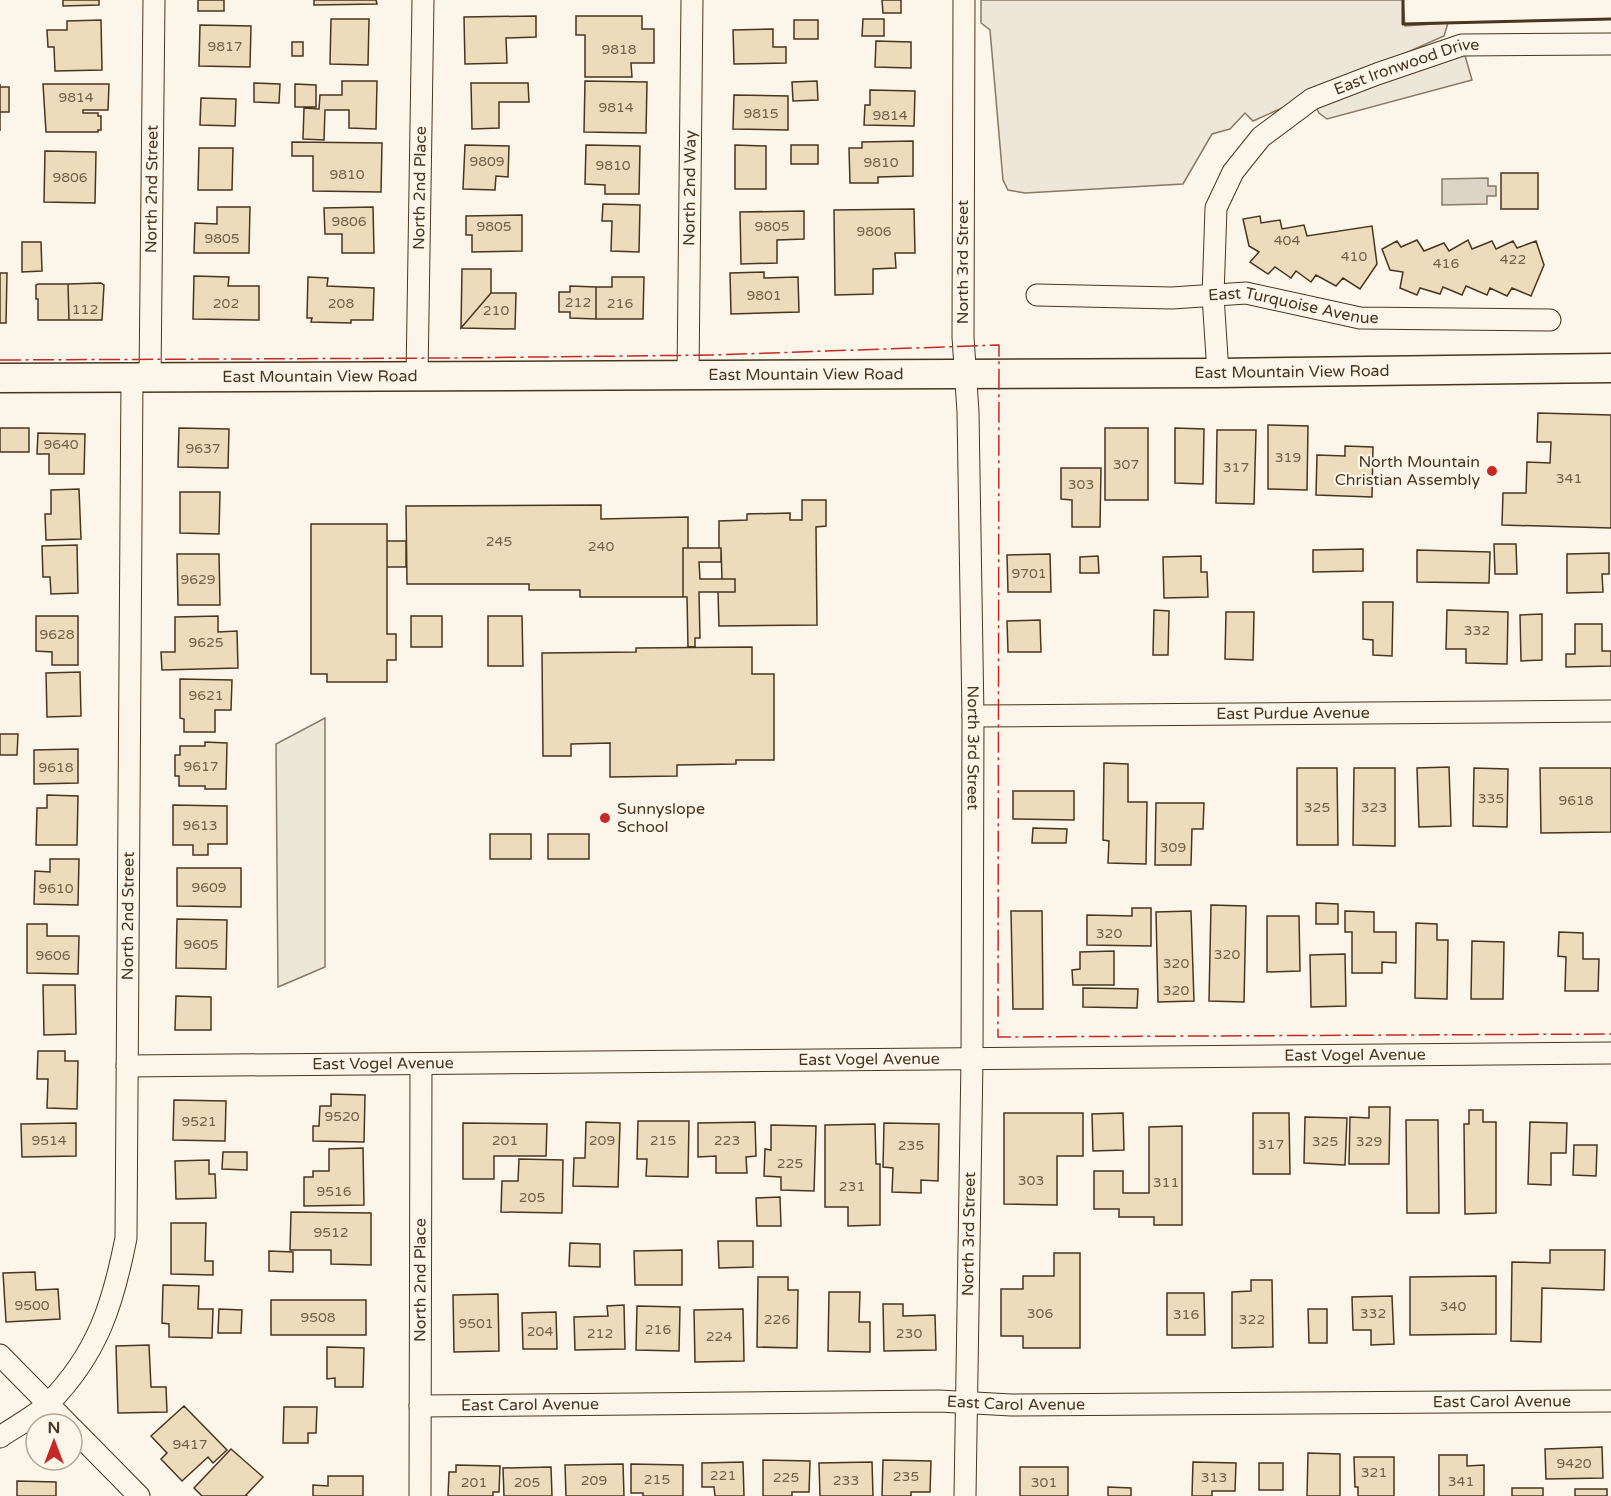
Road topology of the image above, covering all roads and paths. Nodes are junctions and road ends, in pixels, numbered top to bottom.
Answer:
1 (154, 0) edge
2 (423, 0) edge
3 (692, 0) edge
4 (964, 0) edge
5 (1611, 44) edge
6 (1037, 295) dead end
7 (1213, 296) junction
8 (1550, 320) dead end
9 (1611, 368) edge
10 (1218, 373) junction
11 (965, 374) junction
12 (688, 376) junction
13 (417, 377) junction
14 (0, 378) edge
15 (141, 378) junction
16 (1611, 711) edge
17 (973, 716) junction
18 (1611, 1053) edge
19 (972, 1060) junction
20 (422, 1064) junction
21 (127, 1066) junction
22 (0, 1355) edge
23 (1611, 1401) edge
24 (967, 1403) junction
25 (48, 1404) junction
26 (420, 1406) junction
27 (56, 1412) edge
28 (0, 1437) edge
29 (84, 1440) edge
30 (139, 1496) edge
31 (420, 1496) edge
32 (965, 1496) edge

1 - 15 street, North 2nd Street
2 - 13 street, North 2nd Place
3 - 12 street, North 2nd Way
4 - 11 street, North 3rd Street
5 - 7 street, East Ironwood Drive
6 - 7 street, East Turquoise Avenue
7 - 8 street, East Turquoise Avenue
7 - 10 street, East Ironwood Drive
9 - 10 street, East Mountain View Road
10 - 11 street, East Mountain View Road
11 - 12 street, East Mountain View Road
11 - 17 street, North 3rd Street
12 - 13 street, East Mountain View Road
13 - 15 street, East Mountain View Road
14 - 15 street, East Mountain View Road
15 - 21 street, North 2nd Street
16 - 17 street, East Purdue Avenue
17 - 19 street, North 3rd Street
18 - 19 street, East Vogel Avenue
19 - 20 street, East Vogel Avenue
19 - 24 street, North 3rd Street
20 - 21 street, East Vogel Avenue
20 - 26 street, North 2nd Place
21 - 25 street, North 2nd Street
22 - 25 street
23 - 24 street, East Carol Avenue
24 - 26 street, East Carol Avenue
24 - 32 street, North 3rd Street
25 - 27 street
25 - 28 street
26 - 31 street, North 2nd Place
29 - 30 street

